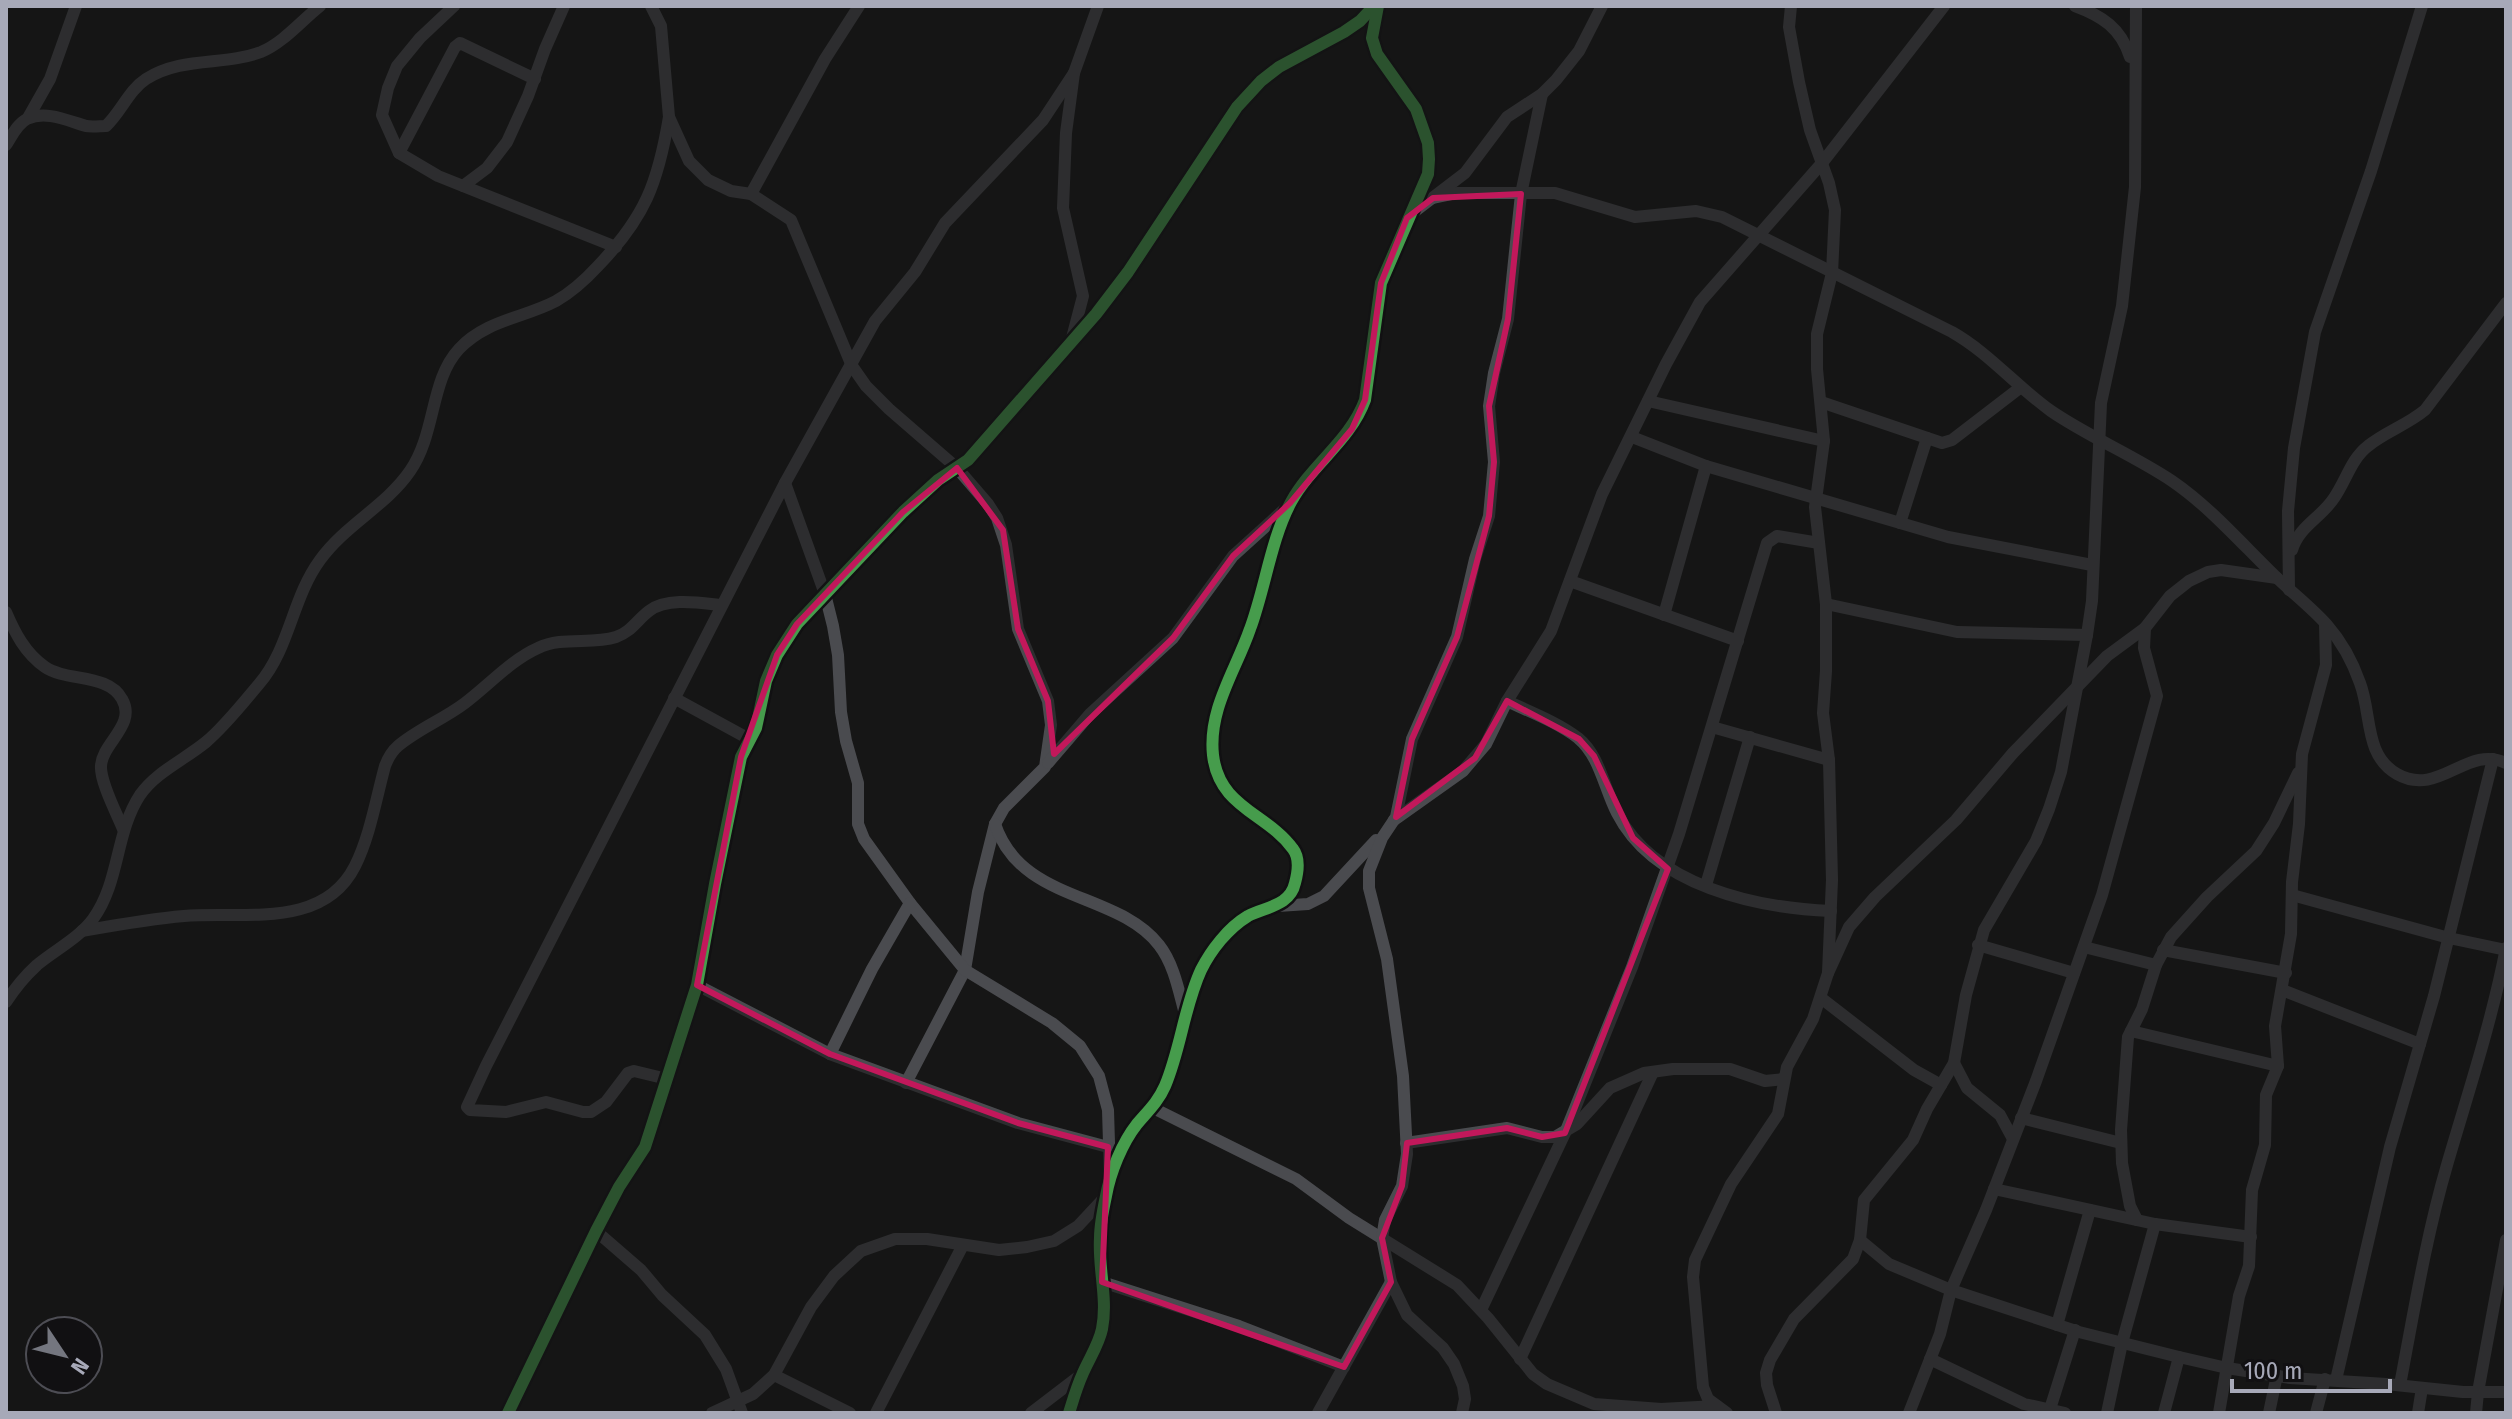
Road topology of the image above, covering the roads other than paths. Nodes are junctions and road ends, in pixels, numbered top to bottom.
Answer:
1 (76, 6) edge
2 (320, 6) edge
3 (454, 6) edge
4 (564, 6) edge
5 (651, 6) edge
6 (859, 6) edge
7 (1098, 6) edge
8 (1376, 6) edge
9 (1602, 6) edge
10 (1791, 6) edge
11 (1944, 6) edge
12 (2075, 6) edge
13 (2136, 6) edge
14 (2422, 6) edge
15 (2134, 68) junction
16 (1074, 73) junction
17 (535, 79) junction
18 (1542, 94) junction
19 (669, 117) junction
20 (28, 118) junction
21 (6, 145) edge
22 (399, 153) junction
23 (1822, 163) junction
24 (463, 186) junction
25 (751, 194) junction
26 (1521, 194) junction
27 (1433, 198) junction
28 (1407, 218) junction
29 (1760, 234) junction
30 (616, 247) junction
31 (1832, 273) junction
32 (2506, 303) edge
33 (1071, 343) junction
34 (852, 366) junction
35 (2021, 387) junction
36 (1648, 401) junction
37 (1821, 402) junction
38 (1632, 437) junction
39 (1927, 438) junction
40 (2098, 438) junction
41 (1824, 441) junction
42 (1706, 466) junction
43 (957, 468) junction
44 (785, 483) junction
45 (1815, 498) junction
46 (1290, 503) junction
47 (1900, 523) junction
48 (1819, 543) junction
49 (2289, 560) junction
50 (2092, 565) junction
51 (2277, 578) junction
52 (1570, 581) junction
53 (2289, 590) junction
54 (825, 594) junction
55 (1826, 604) junction
56 (721, 605) junction
57 (6, 612) edge
58 (1664, 615) junction
59 (2325, 624) junction
60 (2145, 628) junction
61 (2087, 635) junction
62 (1738, 641) junction
63 (2077, 690) junction
64 (674, 698) junction
65 (1507, 701) junction
66 (1712, 727) junction
67 (1750, 737) junction
68 (751, 740) junction
69 (1829, 760) junction
70 (2500, 761) edge
71 (2301, 766) junction
72 (1045, 767) junction
73 (1396, 817) junction
74 (995, 824) junction
75 (123, 829) junction
76 (1668, 869) junction
77 (1706, 885) junction
78 (2292, 895) junction
79 (910, 903) junction
80 (1278, 906) junction
81 (1831, 911) junction
82 (81, 932) junction
83 (2449, 938) junction
84 (1978, 945) junction
85 (2084, 947) junction
86 (2506, 949) edge
87 (2163, 950) junction
88 (2156, 965) junction
89 (965, 970) junction
90 (1828, 973) junction
91 (2074, 973) junction
92 (2286, 973) junction
93 (697, 985) junction
94 (2282, 990) junction
95 (1821, 998) junction
96 (6, 1002) edge
97 (1185, 1014) junction
98 (2131, 1031) junction
99 (2420, 1044) junction
100 (830, 1054) junction
101 (1954, 1063) junction
102 (2278, 1066) junction
103 (1653, 1072) junction
104 (667, 1079) junction
105 (1784, 1079) junction
106 (906, 1083) junction
107 (1941, 1085) junction
108 (1153, 1108) junction
109 (2021, 1118) junction
110 (1565, 1133) junction
111 (2013, 1139) junction
112 (1406, 1143) junction
113 (2121, 1143) junction
114 (1108, 1147) junction
115 (1110, 1180) junction
116 (1994, 1189) junction
117 (1106, 1196) junction
118 (2090, 1210) junction
119 (2137, 1220) junction
120 (2155, 1224) junction
121 (596, 1231) junction
122 (2251, 1237) junction
123 (1382, 1238) junction
124 (1860, 1240) junction
125 (2506, 1240) edge
126 (963, 1245) junction
127 (1102, 1282) junction
128 (1391, 1282) junction
129 (1951, 1290) junction
130 (1481, 1310) junction
131 (2057, 1325) junction
132 (2075, 1330) junction
133 (2122, 1343) junction
134 (2179, 1357) junction
135 (1520, 1359) junction
136 (1930, 1359) junction
137 (1344, 1367) junction
138 (2227, 1368) junction
139 (1082, 1374) junction
140 (774, 1375) junction
141 (2277, 1375) junction
142 (2330, 1380) junction
143 (2400, 1385) junction
144 (2422, 1388) junction
145 (2478, 1392) junction
146 (2506, 1392) edge
147 (2014, 1406) edge
148 (739, 1407) edge
149 (1586, 1408) edge
150 (2050, 1409) junction
151 (1713, 1410) edge
152 (508, 1413) edge
153 (712, 1413) edge
154 (850, 1413) edge
155 (876, 1413) edge
156 (1031, 1413) edge
157 (1069, 1413) edge
158 (1318, 1413) edge
159 (1462, 1413) edge
160 (1776, 1413) edge
161 (1909, 1413) edge
162 (2065, 1413) edge
163 (2107, 1413) edge
164 (2164, 1413) edge
165 (2219, 1413) edge
166 (2269, 1413) edge
167 (2316, 1413) edge
168 (2418, 1413) edge
169 (2476, 1413) edge

1 - 20 street
2 - 20 street
3 - 22 street
4 - 17 street
5 - 19 street
6 - 25 street
7 - 16 street
8 - 28 street
8 - 33 street
9 - 18 street
10 - 23 street
11 - 23 street
12 - 15 street
13 - 15 street
14 - 49 street
15 - 40 street
16 - 33 street
16 - 34 street
17 - 22 street
17 - 24 street
18 - 26 street
18 - 27 street
19 - 25 street
19 - 30 street
20 - 21 street
22 - 24 street
23 - 29 street
23 - 31 street
24 - 30 street
25 - 34 street
26 - 27 street
26 - 29 street
26 - 73 street
27 - 28 street
28 - 46 street
29 - 31 street
29 - 36 street
30 - 75 street
31 - 35 street
31 - 37 street
32 - 49 street
33 - 43 street
34 - 43 street
34 - 44 street
35 - 39 street
35 - 40 street
36 - 38 street
36 - 41 street
37 - 39 street
37 - 41 street
38 - 42 street
38 - 52 street
39 - 47 street
40 - 50 street
40 - 51 street
41 - 45 street
42 - 45 street
42 - 58 street
43 - 54 street
43 - 72 street
44 - 54 street
44 - 56 street
45 - 47 street
45 - 48 street
46 - 72 street
46 - 80 street
47 - 50 street
48 - 55 street
48 - 62 street
49 - 53 street
50 - 61 street
51 - 53 street
51 - 60 street
52 - 58 street
52 - 65 street
53 - 59 street
54 - 68 street
54 - 79 street
55 - 61 street
55 - 69 street
56 - 64 street
56 - 82 street
57 - 75 street
58 - 62 street
59 - 70 street
59 - 71 street
60 - 63 street
60 - 85 street
61 - 63 street
62 - 66 street
63 - 84 street
63 - 90 street
64 - 68 street
64 - 104 street
65 - 73 street
65 - 76 street
66 - 67 street
66 - 76 street
67 - 69 street
67 - 77 street
68 - 93 street
69 - 81 street
70 - 83 street
71 - 78 street
71 - 87 street
72 - 74 street
73 - 80 street
73 - 112 street
74 - 89 street
74 - 97 street
75 - 82 street
76 - 77 street
76 - 110 street
77 - 81 street
78 - 83 street
78 - 92 street
79 - 89 street
79 - 100 street
80 - 97 street
81 - 90 street
82 - 96 street
83 - 86 street
83 - 99 street
84 - 91 street
84 - 101 street
85 - 88 street
85 - 91 street
86 - 143 street
87 - 88 street
87 - 92 street
88 - 98 street
89 - 106 street
89 - 114 street
90 - 95 street
91 - 109 street
92 - 94 street
93 - 100 street
93 - 104 street
94 - 99 street
94 - 102 street
95 - 105 street
95 - 107 street
97 - 108 street
98 - 102 street
98 - 113 street
99 - 142 street
100 - 106 street
101 - 107 street
101 - 111 street
102 - 122 street
103 - 105 street
103 - 110 street
103 - 135 street
104 - 121 street
105 - 151 street
106 - 114 street
107 - 124 street
108 - 115 street
108 - 123 street
109 - 111 street
109 - 113 street
110 - 112 street
110 - 130 street
111 - 116 street
112 - 123 street
113 - 119 street
114 - 115 street
115 - 117 street
116 - 118 street
116 - 129 street
117 - 126 street
117 - 127 street
118 - 119 street
118 - 131 street
119 - 120 street
120 - 122 street
120 - 133 street
121 - 148 street
121 - 152 street
122 - 138 street
123 - 128 street
123 - 130 street
124 - 129 street
124 - 160 street
125 - 145 street
126 - 140 street
126 - 155 street
127 - 137 street
127 - 139 street
128 - 137 street
128 - 159 street
129 - 131 street
129 - 136 street
130 - 135 street
131 - 132 street
132 - 133 street
132 - 150 street
133 - 134 street
133 - 163 street
134 - 138 street
134 - 164 street
135 - 149 street
136 - 147 street
136 - 161 street
137 - 158 street
138 - 141 street
138 - 165 street
139 - 156 street
139 - 157 street
140 - 148 street
140 - 154 street
141 - 142 street
141 - 166 street
142 - 143 street
142 - 167 street
143 - 144 street
144 - 145 street
144 - 168 street
145 - 146 street
145 - 169 street
147 - 150 street
148 - 153 street
149 - 151 street
150 - 162 street

